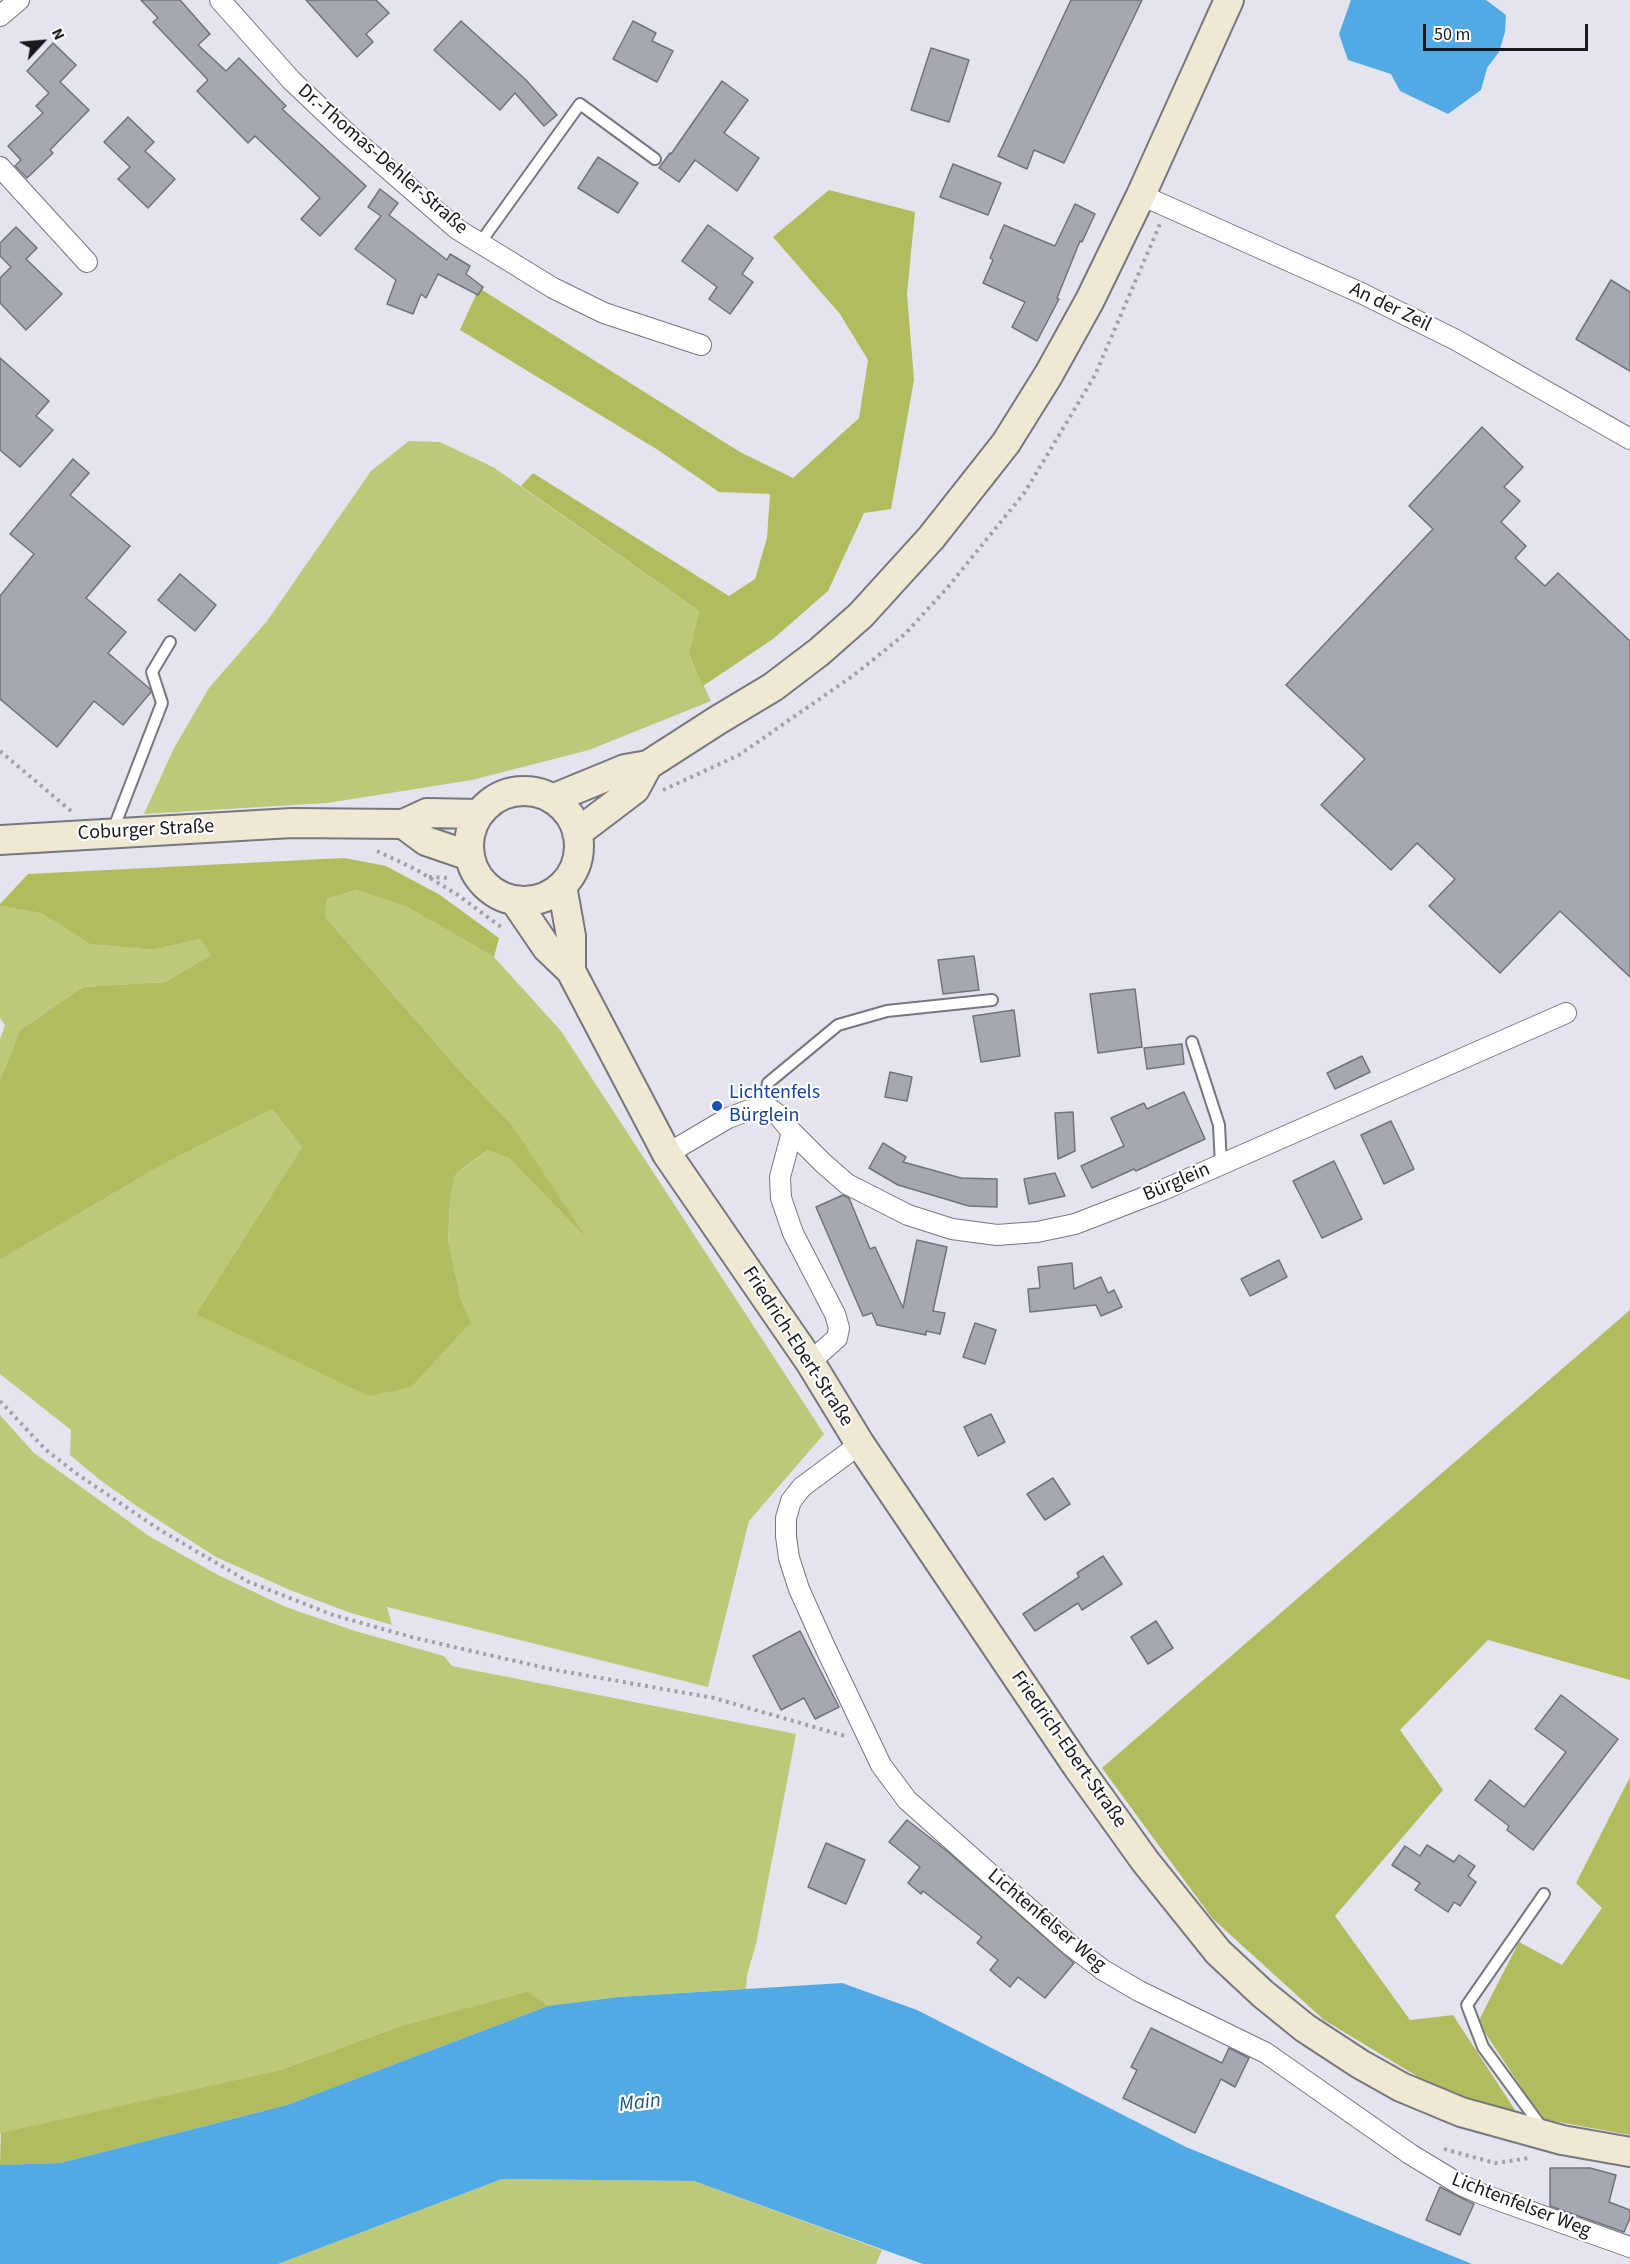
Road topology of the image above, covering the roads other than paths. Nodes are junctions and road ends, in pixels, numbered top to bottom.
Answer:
1 (220, 0) edge
2 (1229, 0) edge
3 (655, 159) dead end
4 (0, 167) edge
5 (1141, 195) junction
6 (480, 243) junction
7 (87, 262) dead end
8 (701, 345) dead end
9 (1630, 439) edge
10 (170, 642) dead end
11 (648, 765) junction
12 (552, 799) junction
13 (483, 810) junction
14 (403, 824) junction
15 (105, 833) junction
16 (577, 833) junction
17 (0, 840) edge
18 (470, 856) junction
19 (562, 886) junction
20 (515, 901) junction
21 (571, 971) junction
22 (992, 1000) dead end
23 (1566, 1013) dead end
24 (1192, 1042) dead end
25 (763, 1108) junction
26 (792, 1131) junction
27 (667, 1154) junction
28 (1221, 1165) junction
29 (810, 1362) junction
30 (860, 1444) junction
31 (1544, 1894) dead end
32 (1555, 2138) junction
33 (1630, 2152) edge
34 (1630, 2247) edge

1 - 6 street, Dr.-Thomas-Dehler-Straße
2 - 5 street
3 - 6 lane
4 - 7 street
5 - 9 street, An der Zeil
5 - 11 street
6 - 8 street, Dr.-Thomas-Dehler-Straße
10 - 15 lane
11 - 12 street
11 - 16 street
12 - 13 street
12 - 16 street
13 - 14 street
13 - 18 street
14 - 15 street, Coburger Straße
14 - 18 street
15 - 17 street, Coburger Straße
16 - 19 street
18 - 20 street
19 - 20 street
19 - 21 street
20 - 21 street
21 - 27 street, Friedrich-Ebert-Straße
22 - 25 lane
23 - 28 street, Bürglein
24 - 28 lane
25 - 26 street, Bürglein
25 - 27 street
26 - 28 street, Bürglein
26 - 29 street
27 - 29 street, Friedrich-Ebert-Straße
29 - 30 street, Friedrich-Ebert-Straße
30 - 32 street, Friedrich-Ebert-Straße
30 - 34 street, Lichtenfelser Weg
31 - 32 lane
32 - 33 street, Friedrich-Ebert-Straße

